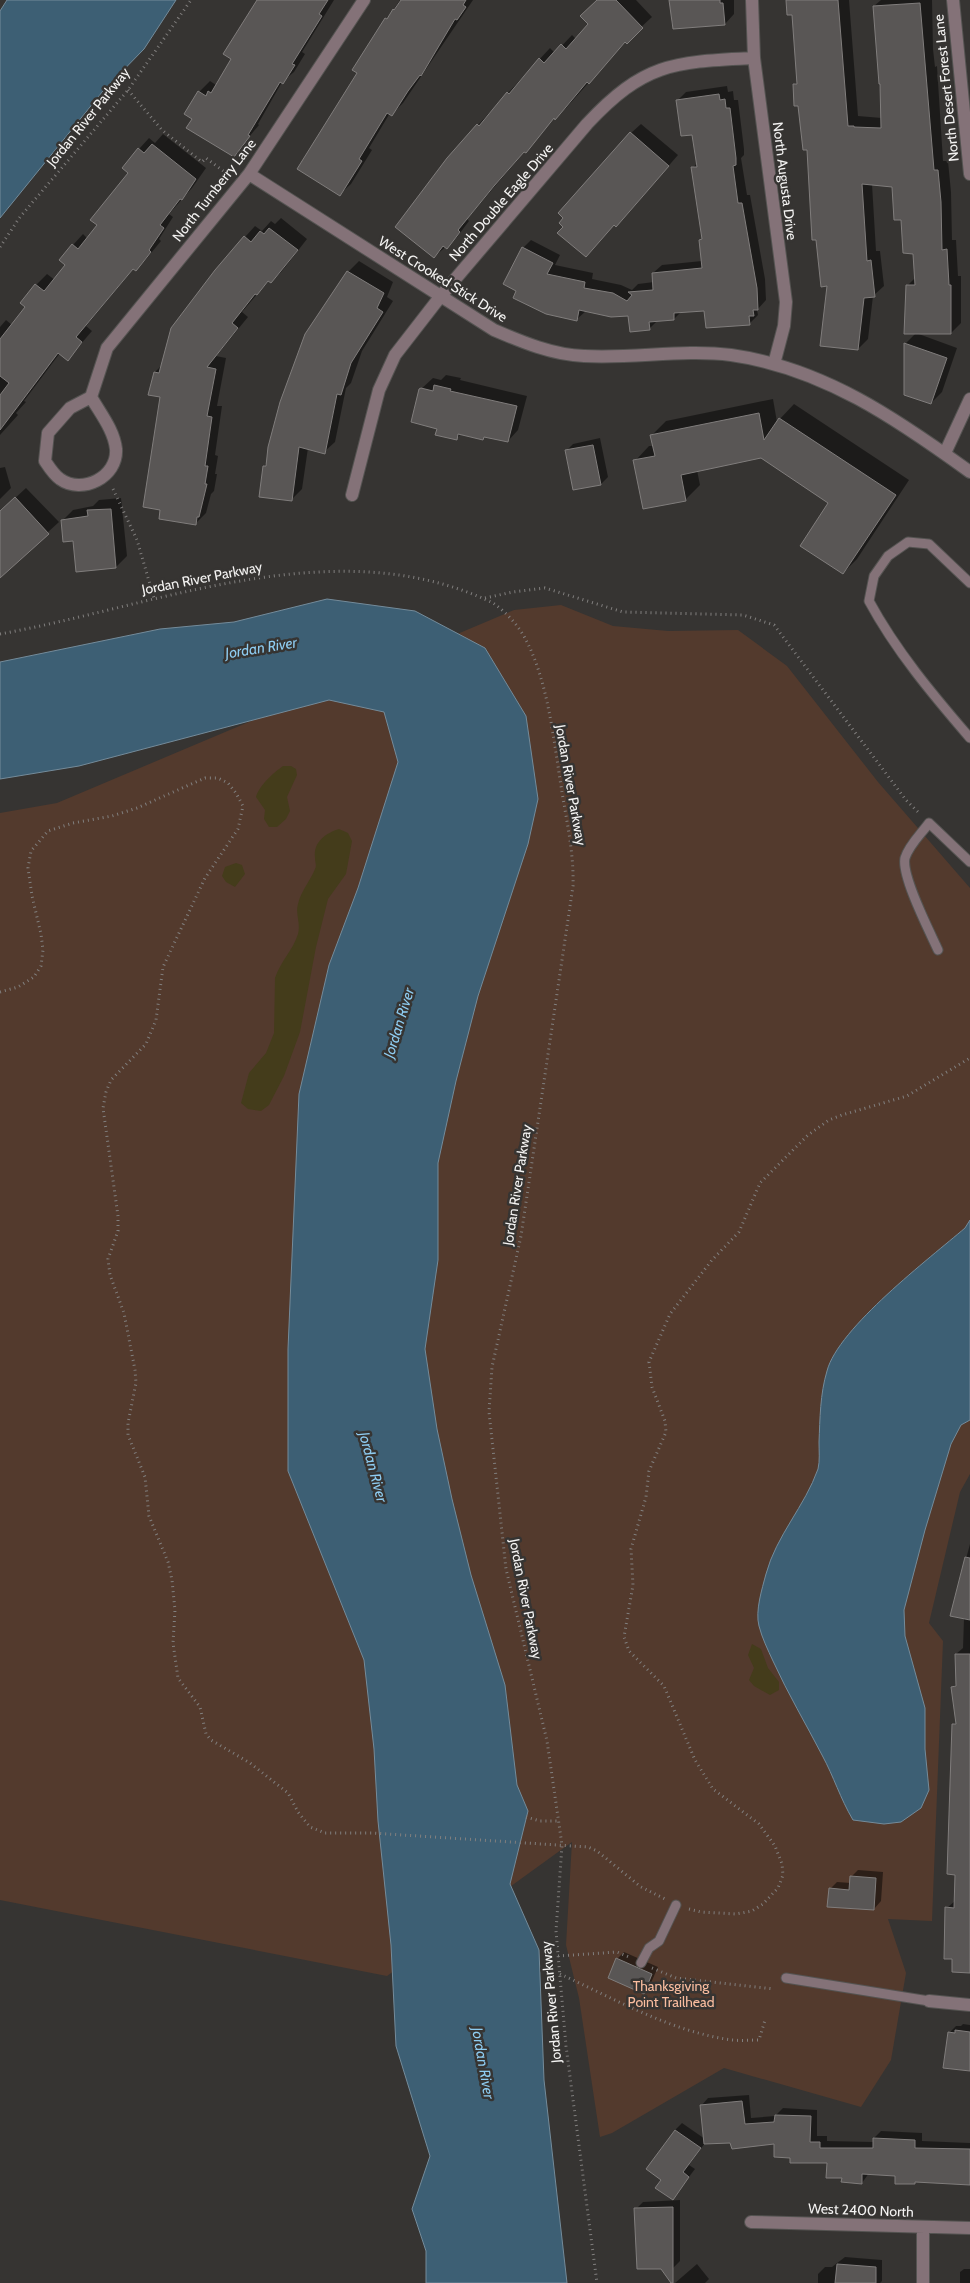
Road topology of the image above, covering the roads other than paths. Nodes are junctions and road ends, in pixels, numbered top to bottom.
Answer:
1 (364, 0) edge
2 (752, 0) edge
3 (953, 0) edge
4 (754, 58) junction
5 (970, 174) edge
6 (245, 179) junction
7 (440, 296) junction
8 (774, 364) junction
9 (91, 397) junction
10 (970, 399) edge
11 (944, 453) junction
12 (970, 472) edge
13 (352, 495) dead end
14 (970, 583) edge
15 (970, 738) edge
16 (970, 862) edge
17 (938, 950) dead end
18 (676, 1905) road end
19 (641, 1963) road end
20 (786, 1978) dead end
21 (929, 2002) joint
22 (970, 2005) edge
23 (751, 2222) dead end
24 (923, 2227) junction
25 (970, 2228) edge
26 (923, 2283) edge

1 - 6 street, North Turnberry Lane
2 - 4 street, North Augusta Drive
3 - 5 street, North Desert Forest Lane
4 - 7 street, North Double Eagle Drive
4 - 8 street, North Augusta Drive
6 - 7 street, West Crooked Stick Drive
6 - 9 street, North Turnberry Lane
7 - 8 street, West Crooked Stick Drive
7 - 13 street, North Double Eagle Drive
8 - 11 street, West Crooked Stick Drive
9 - 9 street
10 - 11 street
11 - 12 street, West Crooked Stick Drive
14 - 15 lane
16 - 17 lane
18 - 19 lane
20 - 21 lane
21 - 22 street
23 - 24 street, West 2400 North
24 - 25 street, West 2400 North
24 - 26 street

